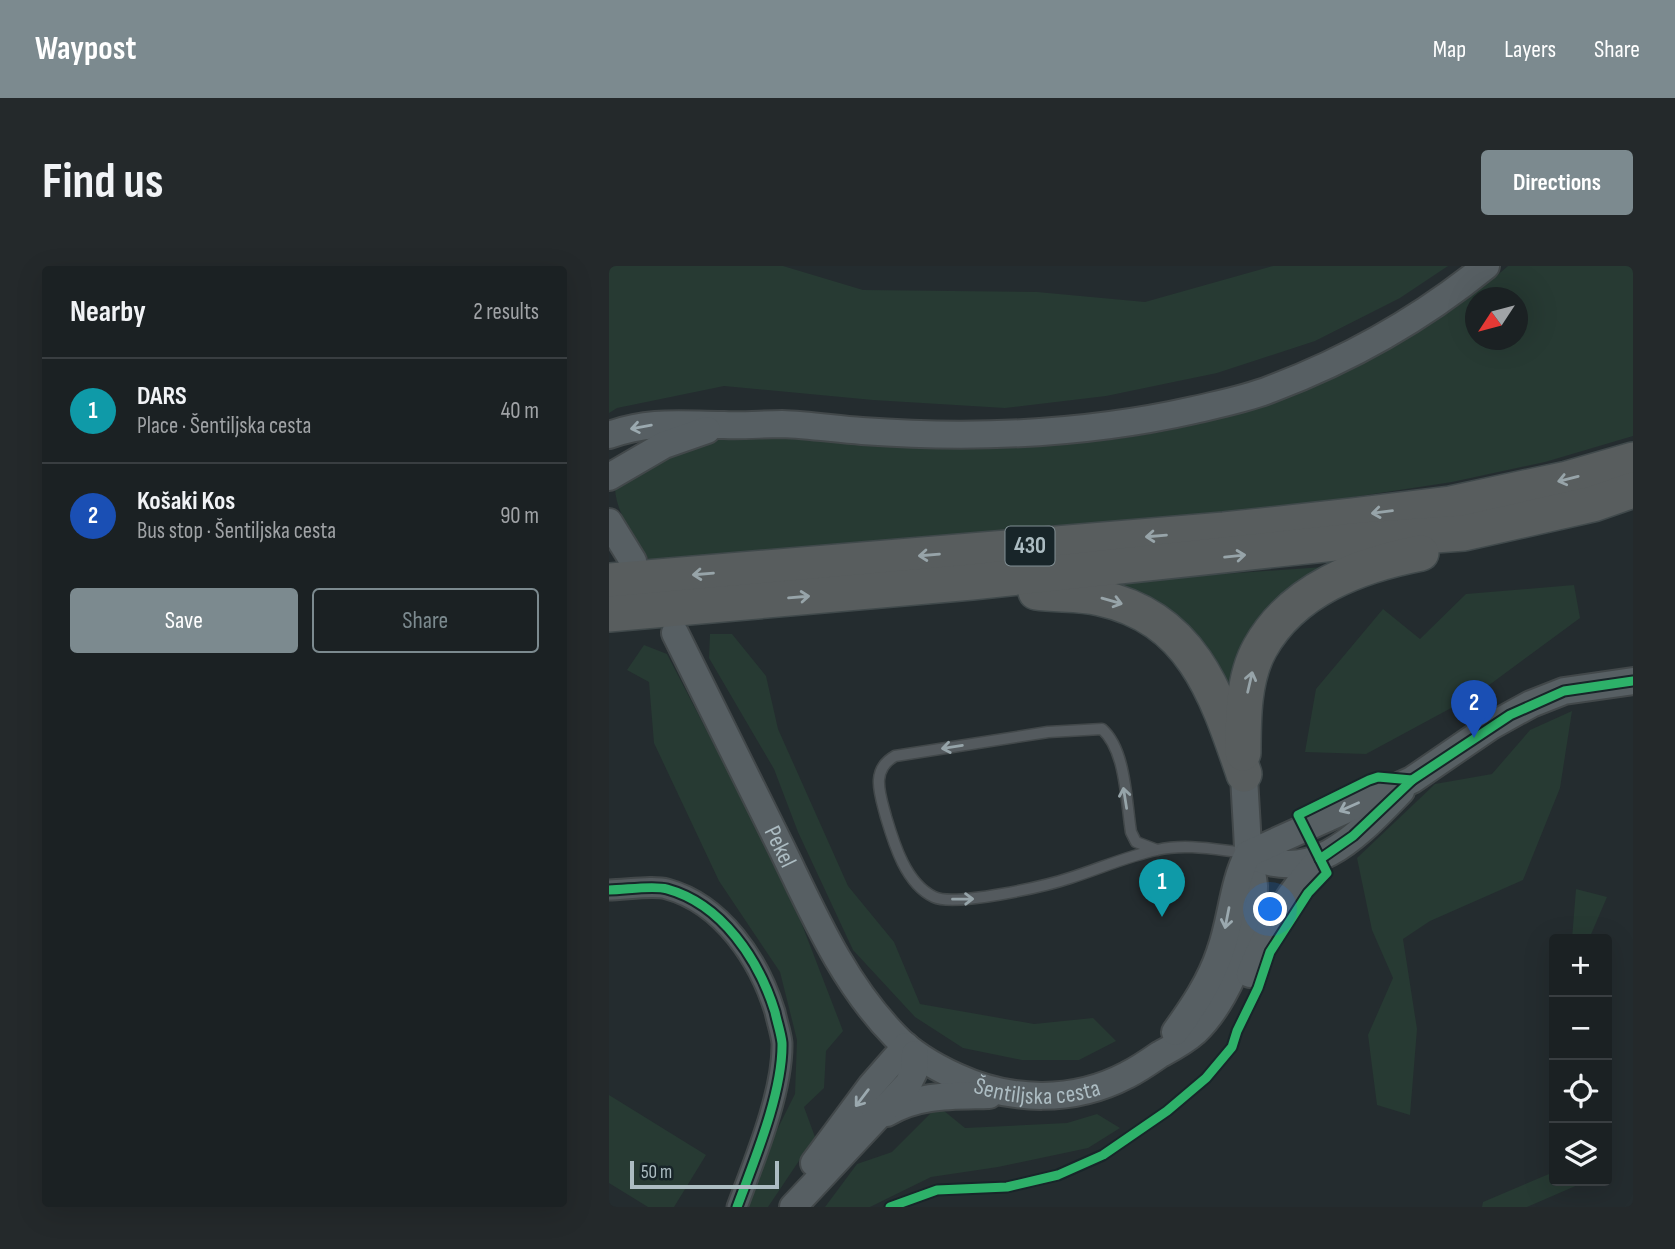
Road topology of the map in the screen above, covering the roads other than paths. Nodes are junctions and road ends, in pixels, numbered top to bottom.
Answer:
1 (1486, 266) edge
2 (722, 426) junction
3 (609, 435) edge
4 (1633, 460) edge
5 (609, 477) edge
6 (1633, 490) edge
7 (609, 522) edge
8 (1464, 533) junction
9 (621, 571) edge
10 (972, 582) junction
11 (609, 614) edge
12 (675, 633) dead end
13 (1633, 681) edge
14 (1244, 774) junction
15 (1412, 780) junction
16 (1157, 850) junction
17 (1248, 854) junction
18 (1320, 859) junction
19 (609, 890) edge
20 (1210, 1013) junction
21 (911, 1050) junction
22 (1159, 1055) junction
23 (1008, 1095) junction
24 (871, 1123) junction
25 (737, 1207) edge
26 (792, 1207) edge

1 - 2 main road
2 -> 3 main road
2 - 5 main road
4 -> 9 highway, 430
6 - 8 highway, 430
7 - 9 main road
10 -> 8 highway, 430
14 -> 8 highway
11 -> 10 highway, 430
10 -> 14 highway
12 - 21 main road, Pekel
13 - 15 main road
14 - 17 main road
15 -> 17 main road
15 - 18 main road
16 -> 16 lane
16 - 17 lane
17 - 18 main road
17 - 20 main road, Šentiljska cesta
17 -> 22 main road, Šentiljska cesta
18 - 20 main road
19 - 25 street
20 - 22 main road, Šentiljska cesta
21 - 23 main road, Šentiljska cesta
21 - 24 main road
21 -> 26 main road
22 - 23 main road, Šentiljska cesta
23 - 24 main road
24 - 26 main road

